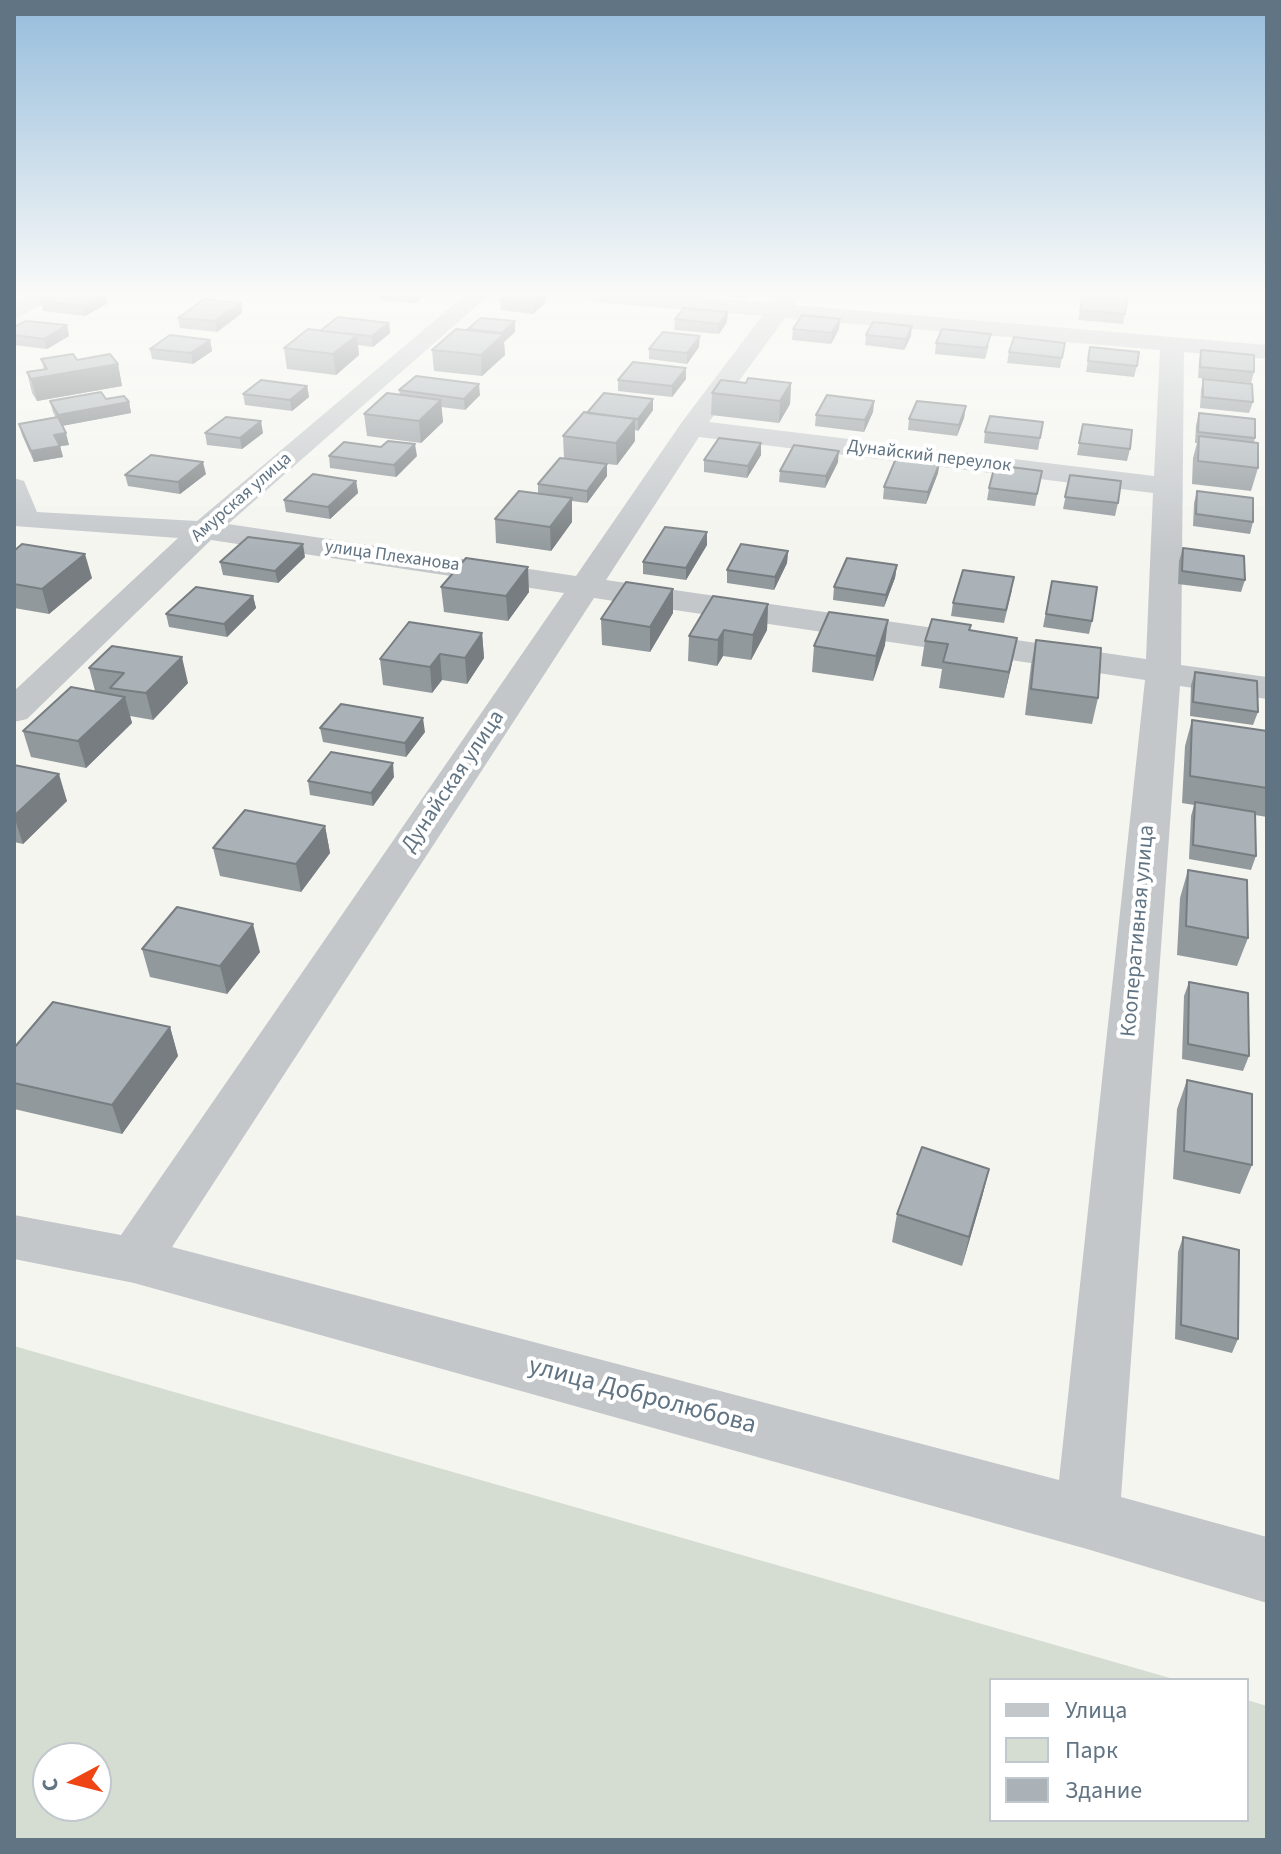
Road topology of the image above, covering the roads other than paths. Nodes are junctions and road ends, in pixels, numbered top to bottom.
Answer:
1 (377, 382) edge
2 (726, 382) edge
3 (1171, 382) edge
4 (691, 428) junction
5 (1167, 486) junction
6 (14, 487) edge
7 (204, 530) junction
8 (586, 585) junction
9 (1163, 673) junction
10 (1267, 688) edge
11 (14, 711) edge
12 (14, 1237) edge
13 (134, 1260) junction
14 (1087, 1518) junction
15 (1267, 1570) edge

1 - 7 street, Амурская улица
2 - 4 street, Дунайская улица
3 - 5 street, Кооперативная улица
4 - 5 street, Дунайский переулок
4 - 8 street, Дунайская улица
5 - 9 street, Кооперативная улица
6 - 7 street, улица Плеханова
7 - 8 street, улица Плеханова
7 - 11 street, Амурская улица
8 - 9 street, улица Плеханова
8 - 13 street, Дунайская улица
9 - 10 street, улица Плеханова
9 - 14 street, Кооперативная улица
12 - 13 street, улица Добролюбова
13 - 14 street, улица Добролюбова
14 - 15 street, улица Добролюбова

